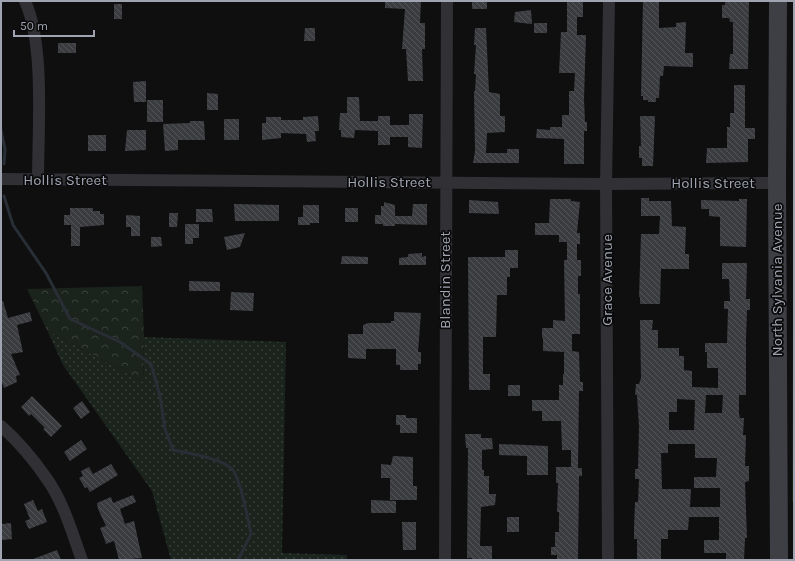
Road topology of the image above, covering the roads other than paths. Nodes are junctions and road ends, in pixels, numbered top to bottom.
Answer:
1 (25, 1) edge
2 (447, 1) edge
3 (609, 1) edge
4 (778, 1) edge
5 (1, 179) edge
6 (38, 179) junction
7 (446, 183) junction
8 (777, 183) junction
9 (606, 184) junction
10 (1, 426) edge
11 (82, 560) edge
12 (445, 560) edge
13 (608, 560) edge
14 (779, 560) edge

1 - 6 street
2 - 7 street, Blandin Street
3 - 9 street, Grace Avenue
4 - 8 main road, North Sylvania Avenue
5 - 6 street, Hollis Street
6 - 7 street, Hollis Street
7 - 9 street, Hollis Street
7 - 12 street, Blandin Street
8 - 9 street, Hollis Street
8 - 14 main road, North Sylvania Avenue
9 - 13 street, Grace Avenue
10 - 11 street

